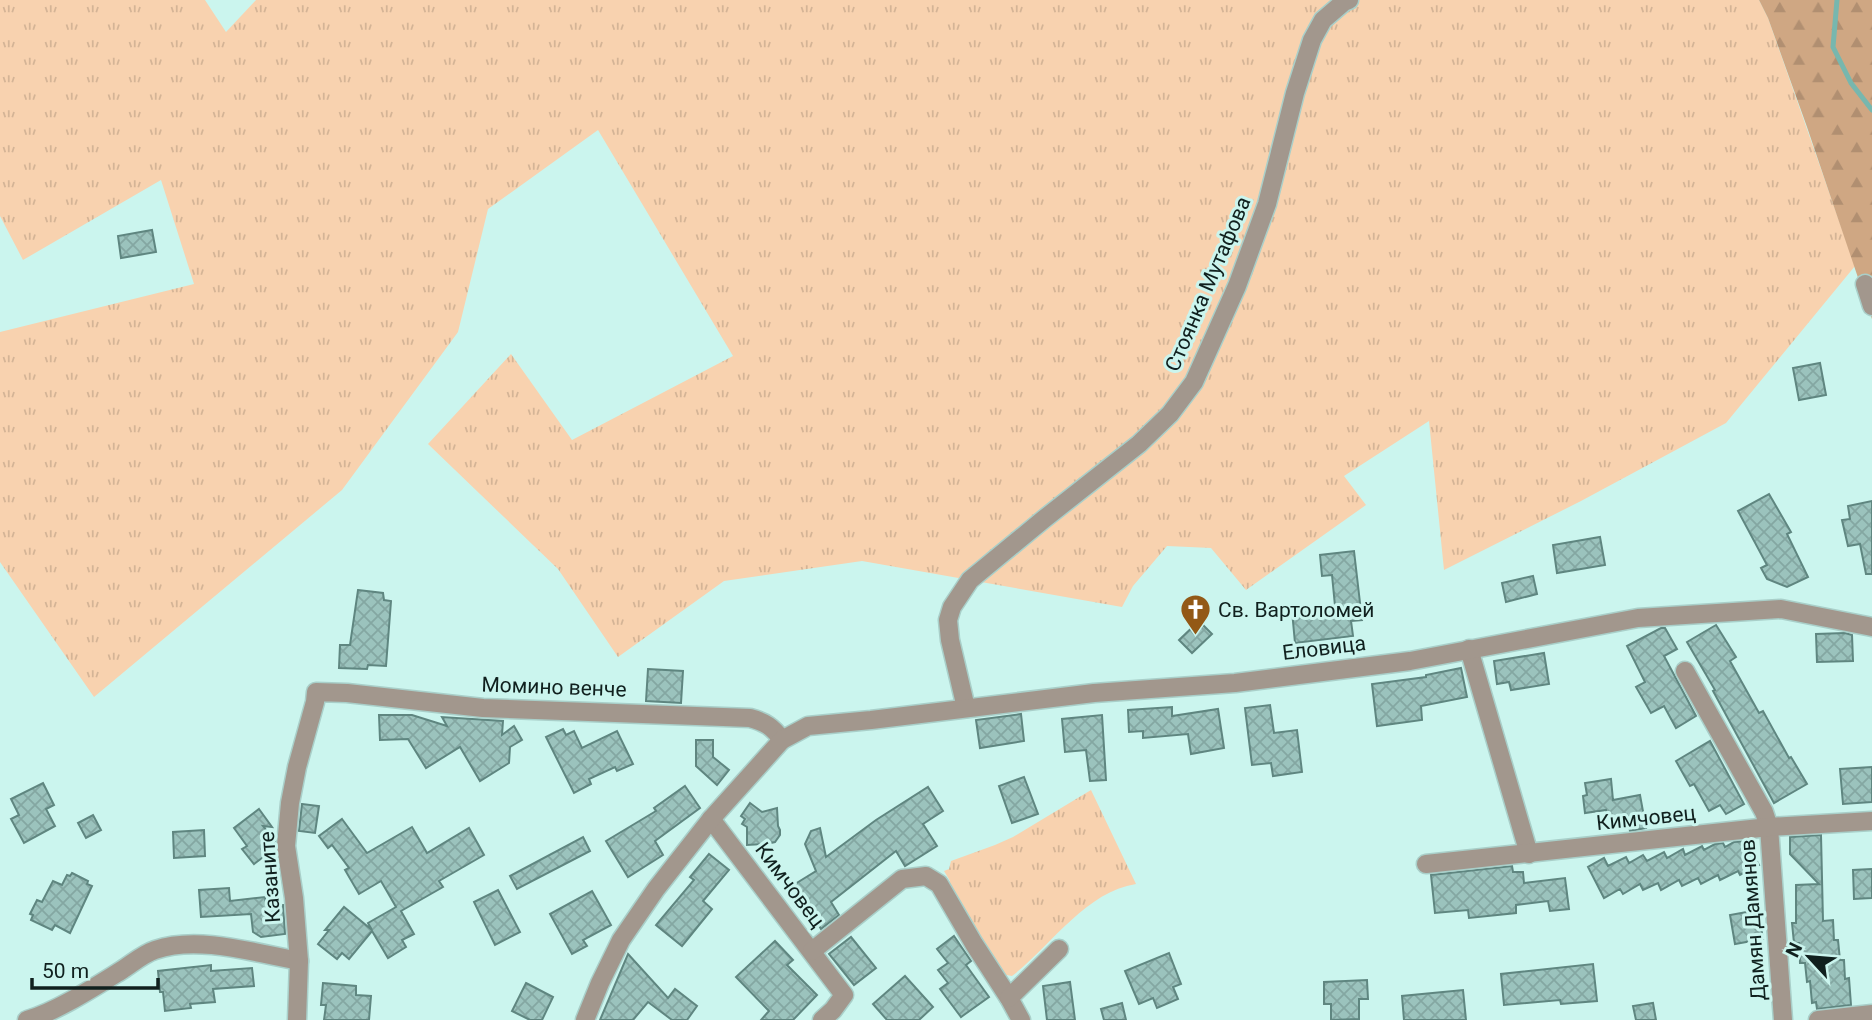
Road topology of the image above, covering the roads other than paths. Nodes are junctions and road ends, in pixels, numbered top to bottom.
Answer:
1 (1349, 0) edge
2 (1865, 284) dead end
3 (1872, 306) edge
4 (1872, 627) edge
5 (1469, 649) junction
6 (1685, 671) dead end
7 (316, 692) joint
8 (966, 708) junction
9 (782, 740) junction
10 (711, 819) junction
11 (1872, 821) edge
12 (1769, 827) junction
13 (1529, 854) junction
14 (1426, 864) dead end
15 (1059, 949) dead end
16 (812, 951) junction
17 (299, 961) junction
18 (1009, 998) junction
19 (1872, 1014) edge
20 (827, 1015) edge
21 (26, 1020) edge
22 (298, 1020) edge
23 (585, 1020) edge
24 (1021, 1020) edge
25 (1783, 1020) edge
26 (1818, 1020) edge

1 - 8 street, Стоянка Мутафова
2 - 3 street
4 - 5 street, Еловица
5 - 8 street, Еловица
5 - 13 street
6 - 12 street, Дамян Дамянов
7 - 9 street, Момино венче
7 - 17 street, Казаните
8 - 9 street, Еловица
9 - 10 street
10 - 16 street, Кимчовец
10 - 23 street
11 - 12 street, Кимчовец
12 - 13 street, Кимчовец
12 - 25 street, Дамян Дамянов
13 - 14 street, Кимчовец
15 - 18 street
16 - 18 street, Кимчовец
16 - 20 street
17 - 21 street
17 - 22 street, Казаните
18 - 24 street, Кимчовец
19 - 26 street

